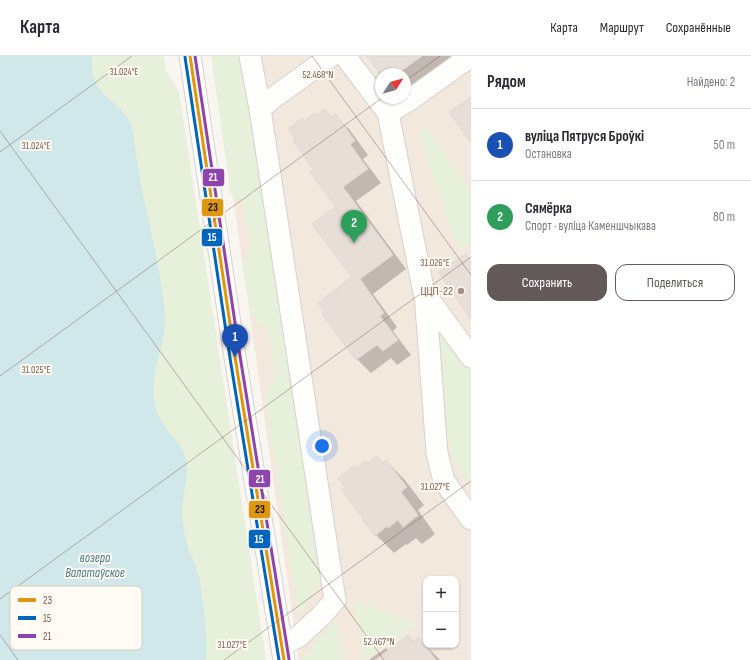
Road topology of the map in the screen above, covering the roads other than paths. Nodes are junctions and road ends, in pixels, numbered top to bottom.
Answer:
1 (190, 56) edge
2 (250, 56) edge
3 (331, 56) edge
4 (345, 56) edge
5 (471, 56) edge
6 (260, 109) junction
7 (388, 113) junction
8 (424, 293) junction
9 (471, 358) edge
10 (471, 519) edge
11 (283, 653) edge

1 - 11 street
2 - 6 street
3 - 6 street
4 - 7 street
5 - 7 street
6 - 11 street
7 - 8 street
8 - 9 street
8 - 10 street

